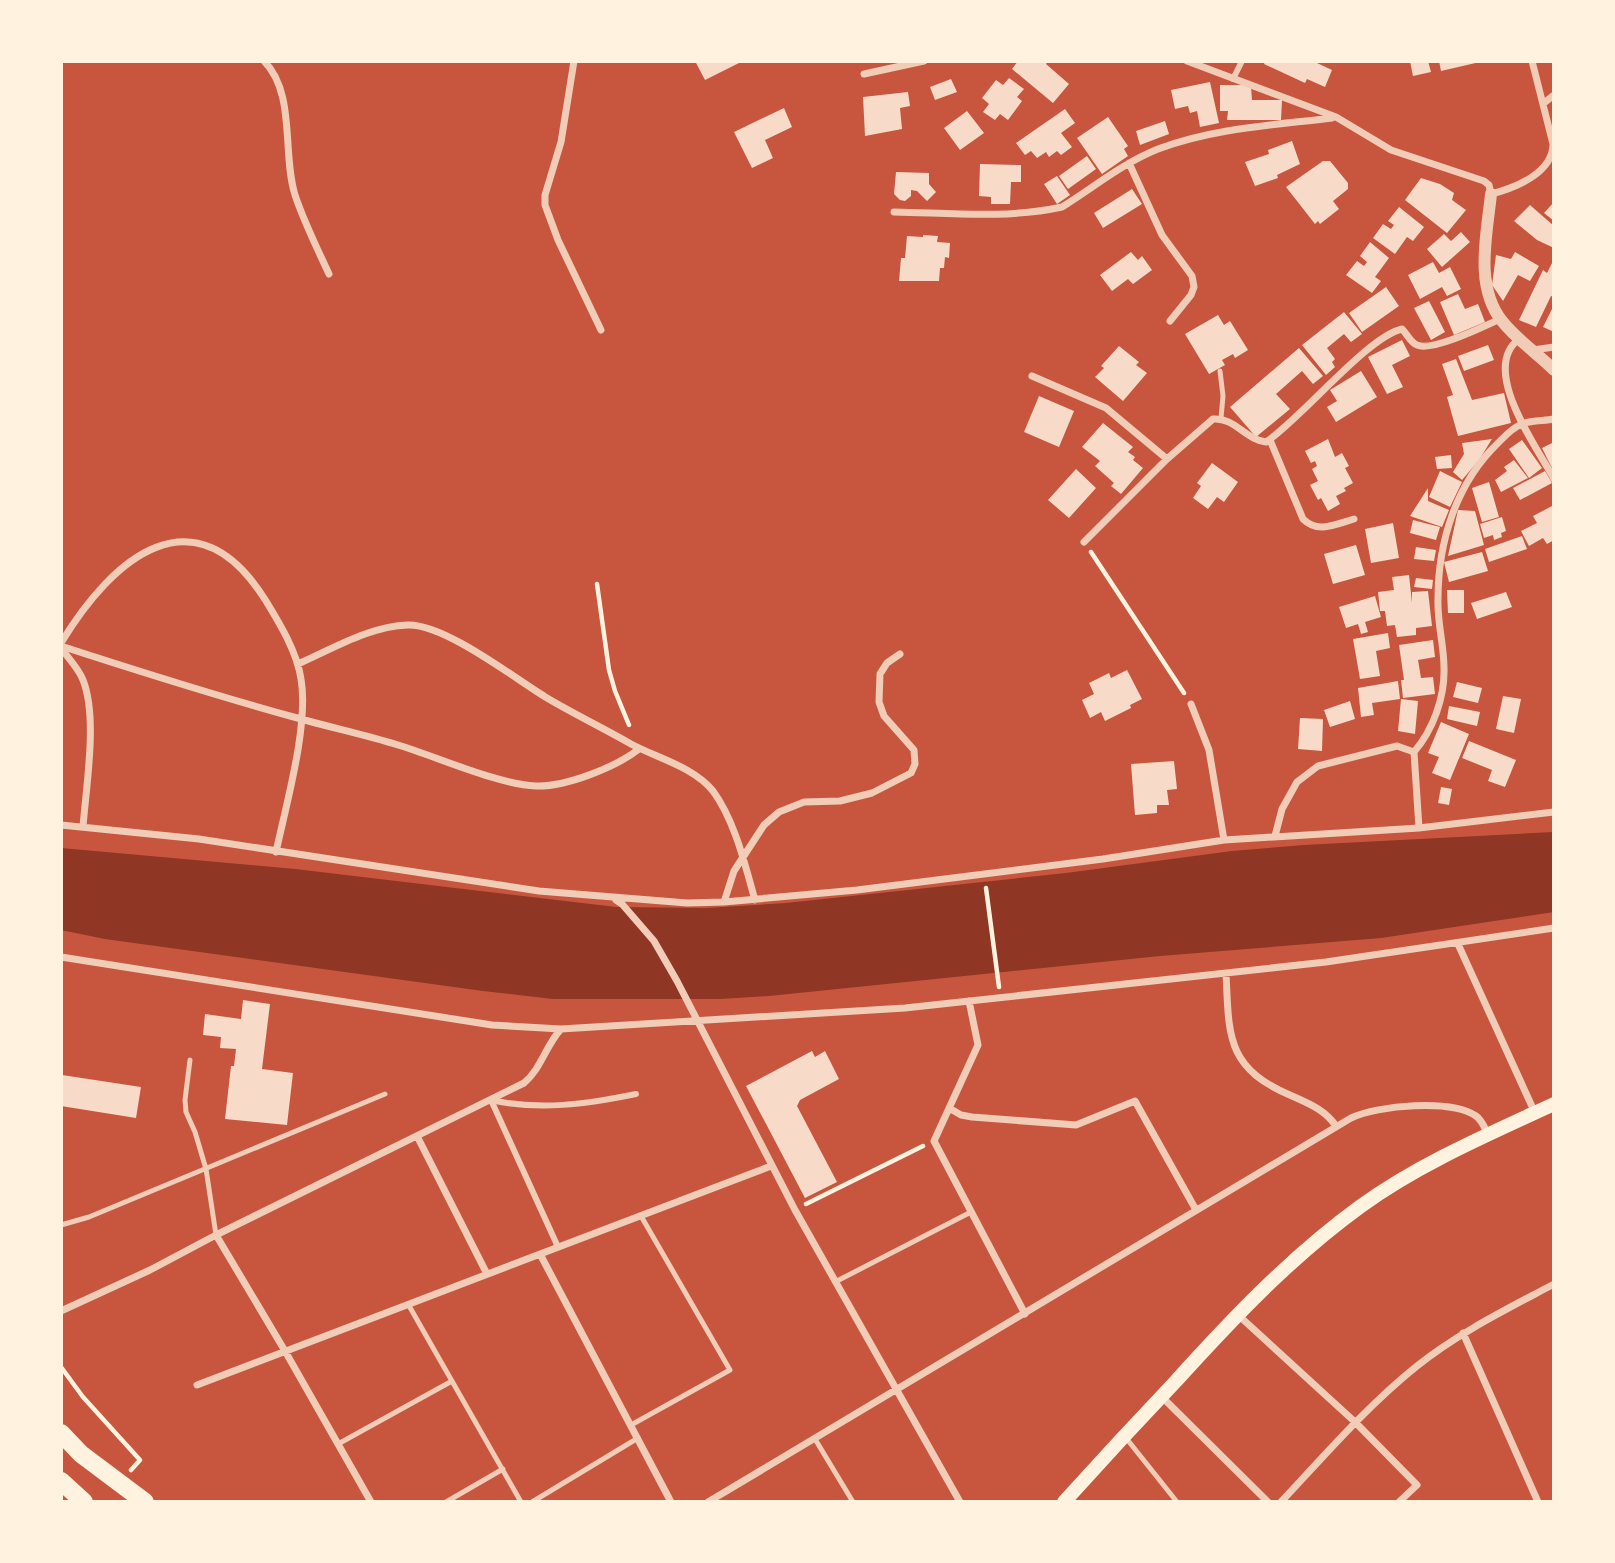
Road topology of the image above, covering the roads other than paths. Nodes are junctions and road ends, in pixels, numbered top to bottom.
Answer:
1 (264, 61) edge
2 (573, 61) edge
3 (924, 61) edge
4 (1187, 61) edge
5 (1242, 61) edge
6 (1532, 61) edge
7 (864, 74) dead end
8 (1233, 79) junction
9 (1554, 95) edge
10 (1544, 103) junction
11 (1336, 117) junction
12 (1129, 163) junction
13 (1491, 194) junction
14 (894, 212) dead end
15 (328, 274) dead end
16 (1500, 319) junction
17 (1170, 321) dead end
18 (601, 330) dead end
19 (1519, 339) junction
20 (1554, 347) edge
21 (1533, 350) junction
22 (1554, 370) edge
23 (1220, 371) dead end
24 (1032, 376) dead end
25 (1221, 418) junction
26 (1554, 419) edge
27 (1522, 424) junction
28 (1270, 440) junction
29 (1167, 459) junction
30 (1554, 479) edge
31 (1354, 519) dead end
32 (1084, 542) road end
33 (61, 646) edge
34 (900, 653) dead end
35 (298, 664) junction
36 (1191, 704) road end
37 (302, 719) junction
38 (639, 749) junction
39 (1414, 752) junction
40 (1554, 813) edge
41 (61, 825) edge
42 (83, 827) junction
43 (1419, 828) junction
44 (1275, 836) junction
45 (1224, 840) junction
46 (276, 852) junction
47 (743, 859) junction
48 (614, 899) junction
49 (755, 900) junction
50 (724, 902) junction
51 (1554, 928) edge
52 (1458, 944) junction
53 (61, 957) edge
54 (1226, 973) junction
55 (969, 1001) junction
56 (698, 1022) junction
57 (561, 1028) junction
58 (190, 1060) dead end
59 (385, 1094) dead end
60 (636, 1094) dead end
61 (491, 1100) junction
62 (1554, 1104) edge
63 (949, 1108) junction
64 (1535, 1113) junction
65 (1336, 1126) junction
66 (1489, 1134) junction
67 (417, 1136) junction
68 (771, 1166) junction
69 (206, 1169) junction
70 (1196, 1210) junction
71 (971, 1212) junction
72 (641, 1216) junction
73 (61, 1226) edge
74 (216, 1235) junction
75 (558, 1247) junction
76 (540, 1254) junction
77 (486, 1275) junction
78 (835, 1282) junction
79 (1554, 1284) edge
80 (408, 1304) junction
81 (61, 1311) edge
82 (1025, 1314) junction
83 (1237, 1314) junction
84 (1464, 1334) junction
85 (285, 1351) junction
86 (452, 1381) junction
87 (197, 1385) dead end
88 (897, 1390) junction
89 (1161, 1396) junction
90 (1355, 1422) junction
91 (631, 1425) junction
92 (61, 1433) edge
93 (1124, 1435) junction
94 (638, 1438) junction
95 (815, 1438) junction
96 (338, 1444) junction
97 (503, 1469) junction
98 (61, 1481) edge
99 (85, 1502) edge
100 (145, 1502) edge
101 (370, 1502) edge
102 (446, 1502) edge
103 (521, 1502) edge
104 (532, 1502) edge
105 (671, 1502) edge
106 (708, 1502) edge
107 (853, 1502) edge
108 (960, 1502) edge
109 (1064, 1502) edge
110 (1177, 1502) edge
111 (1269, 1502) edge
112 (1282, 1502) edge
113 (1399, 1502) edge
114 (1538, 1502) edge

1 - 15 street
2 - 18 street
3 - 7 street
4 - 8 street
5 - 8 street
6 - 10 street
8 - 11 street
9 - 10 street
10 - 13 street
11 - 12 street
11 - 13 street
12 - 14 street
12 - 17 street
13 - 16 street
16 - 19 street
16 - 28 street
19 - 21 street
19 - 27 street
20 - 21 street
21 - 22 street
23 - 25 lane
24 - 29 street
25 - 28 street
25 - 29 street
26 - 27 street
27 - 30 street
27 - 39 street
28 - 31 street
29 - 32 street
33 - 35 street
33 - 37 street
33 - 42 street
34 - 47 street
35 - 37 street
35 - 38 street
36 - 45 street
37 - 38 street
37 - 46 street
38 - 47 street
39 - 43 street
39 - 44 street
40 - 43 street
41 - 42 street
42 - 46 street
43 - 44 street
44 - 45 street
45 - 49 street
46 - 48 street
47 - 49 street
47 - 50 street
48 - 50 street
48 - 56 street
49 - 50 street
51 - 52 street
52 - 54 street
52 - 64 street
53 - 57 street
54 - 55 street
54 - 65 street
55 - 56 street
55 - 63 street
56 - 57 street
56 - 68 street
57 - 61 street
58 - 69 lane
59 - 69 lane
60 - 61 street
61 - 67 street
61 - 75 street
62 - 64 main road
63 - 70 street
63 - 71 street
64 - 66 main road
65 - 66 street
65 - 70 street
66 - 83 main road
67 - 74 street
67 - 77 street
68 - 72 street
68 - 78 street
69 - 73 lane
69 - 74 lane
70 - 82 street
71 - 78 lane
71 - 82 street
72 - 75 street
72 - 91 lane
74 - 81 street
74 - 85 street
75 - 76 street
76 - 77 street
76 - 91 street
77 - 80 street
78 - 88 street
79 - 84 street
80 - 85 street
80 - 86 lane
82 - 88 street
83 - 89 main road
83 - 90 street
84 - 90 street
84 - 114 street
85 - 87 street
85 - 96 street
86 - 96 lane
86 - 97 lane
88 - 95 street
88 - 108 street
89 - 93 main road
89 - 111 street
90 - 112 street
90 - 113 street
91 - 94 street
92 - 100 main road
93 - 109 main road
93 - 110 lane
94 - 104 lane
94 - 105 street
95 - 106 street
95 - 107 lane
96 - 101 street
97 - 102 lane
97 - 103 lane
98 - 99 main road

